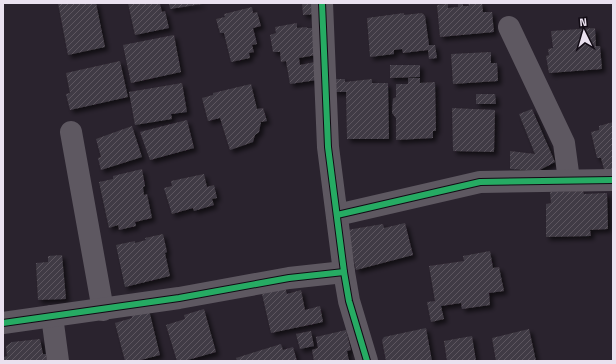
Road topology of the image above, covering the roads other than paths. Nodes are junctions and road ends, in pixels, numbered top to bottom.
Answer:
1 (322, 3) edge
2 (509, 27) dead end
3 (71, 132) dead end
4 (569, 180) junction
5 (613, 180) edge
6 (337, 215) junction
7 (344, 272) junction
8 (103, 310) junction
9 (52, 316) junction
10 (3, 324) edge
11 (58, 361) edge
12 (367, 361) edge

1 - 6 street
2 - 4 street
3 - 8 street
4 - 5 street
4 - 6 street
6 - 7 street
7 - 8 street
7 - 12 street
8 - 9 street
9 - 10 street
9 - 11 street

